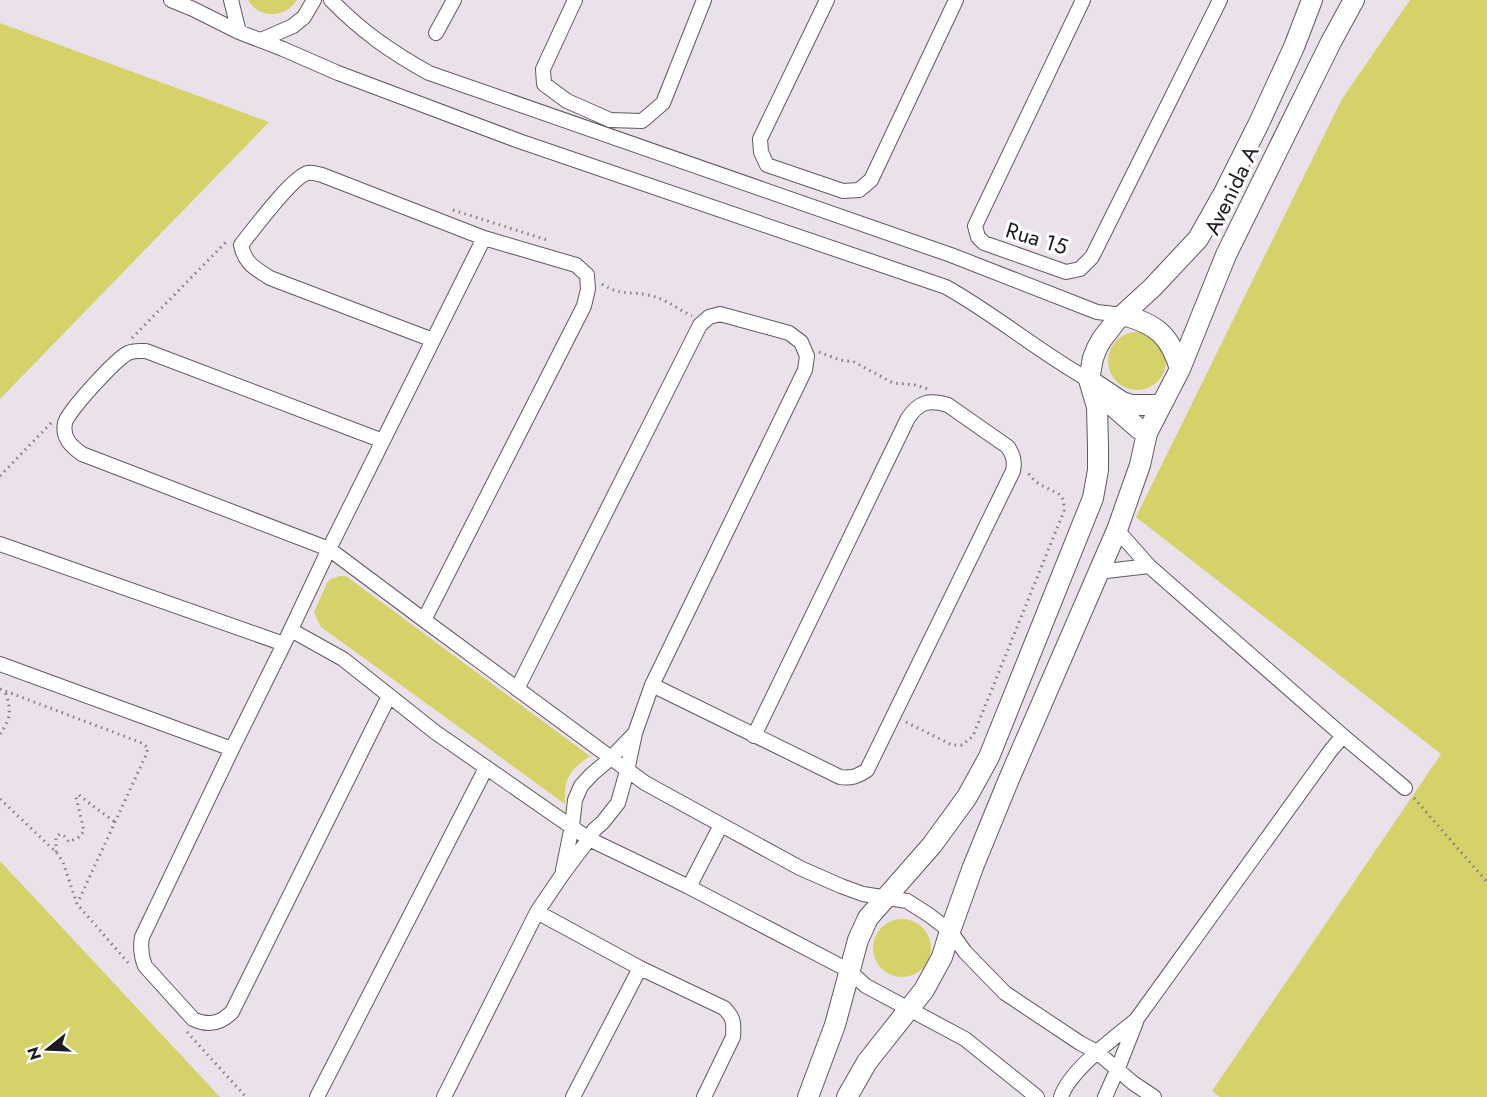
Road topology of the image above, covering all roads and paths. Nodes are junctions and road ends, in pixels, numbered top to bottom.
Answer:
1 (171, 0) edge
2 (231, 0) edge
3 (314, 0) edge
4 (331, 0) edge
5 (347, 0) edge
6 (454, 0) edge
7 (575, 0) edge
8 (704, 0) edge
9 (827, 0) edge
10 (956, 0) edge
11 (1083, 0) edge
12 (1220, 0) edge
13 (1312, 0) edge
14 (1354, 0) edge
15 (352, 22) junction
16 (239, 32) junction
17 (436, 33) dead end
18 (261, 40) junction
19 (230, 238) dead end
20 (484, 238) junction
21 (587, 275) junction
22 (1123, 315) junction
23 (695, 317) dead end
24 (433, 340) junction
25 (125, 345) dead end
26 (818, 352) dead end
27 (1180, 369) junction
28 (1089, 380) junction
29 (933, 390) dead end
30 (1161, 405) junction
31 (58, 415) dead end
32 (1147, 433) junction
33 (383, 441) junction
34 (1024, 465) dead end
35 (0, 476) edge
36 (1117, 530) junction
37 (0, 544) edge
38 (329, 549) junction
39 (1149, 566) junction
40 (1098, 572) junction
41 (424, 620) junction
42 (291, 630) junction
43 (285, 644) junction
44 (0, 664) edge
45 (652, 685) junction
46 (0, 689) edge
47 (517, 689) junction
48 (5, 691) junction
49 (389, 696) junction
50 (893, 716) junction
51 (634, 733) junction
52 (0, 734) edge
53 (754, 736) junction
54 (1343, 736) junction
55 (232, 749) junction
56 (611, 758) junction
57 (486, 768) junction
58 (627, 771) junction
59 (1405, 788) joint
60 (0, 800) edge
61 (115, 822) junction
62 (721, 825) junction
63 (572, 826) junction
64 (589, 839) junction
65 (56, 852) junction
66 (562, 875) junction
67 (1487, 882) edge
68 (689, 887) junction
69 (886, 897) junction
70 (77, 904) junction
71 (537, 912) junction
72 (950, 931) junction
73 (132, 968) dead end
74 (640, 968) junction
75 (848, 970) junction
76 (909, 1009) junction
77 (1136, 1020) junction
78 (186, 1030) dead end
79 (1097, 1052) junction
80 (1118, 1068) junction
81 (246, 1097) edge
82 (317, 1097) edge
83 (444, 1097) edge
84 (573, 1097) edge
85 (704, 1097) edge
86 (808, 1097) edge
87 (847, 1097) edge
88 (1037, 1097) edge
89 (1061, 1097) edge
90 (1105, 1097) edge
91 (1154, 1097) edge

1 - 16 street
2 - 16 street
3 - 18 street
4 - 15 street
5 - 15 street
6 - 17 street
7 - 8 street
9 - 10 street
11 - 12 street, Rua 15
13 - 22 main road, Avenida A
14 - 27 main road, Avenida A
15 - 22 street
16 - 18 street
18 - 28 street
19 - 25 path
20 - 21 street
20 - 24 street
20 - 24 street
21 - 23 path
21 - 41 street
22 - 27 main road
22 - 28 main road
24 - 33 street
26 - 29 path
27 - 30 main road, Avenida A
28 - 30 main road
28 - 32 main road
28 - 69 main road
30 - 32 main road, Avenida A
31 - 35 path
32 - 36 main road, Avenida A
33 - 38 street
33 - 38 street
34 - 50 path
36 - 39 street
36 - 40 main road, Avenida A
37 - 43 street
38 - 41 street
38 - 42 street
39 - 40 street
39 - 54 street
40 - 72 main road, Avenida A
41 - 47 street
42 - 43 street
42 - 49 street
43 - 55 street
44 - 55 street
45 - 47 street
45 - 51 street
45 - 53 street
46 - 48 path
47 - 56 street
48 - 52 path
48 - 61 path
49 - 55 street
49 - 57 street
50 - 53 street
50 - 53 street
51 - 56 street
51 - 58 street
54 - 59 street
54 - 77 street
56 - 58 street
56 - 63 street
57 - 63 street
57 - 82 street
58 - 62 street
58 - 64 street
59 - 67 path
60 - 65 path
61 - 65 path
61 - 70 path
62 - 68 street
62 - 69 street
63 - 64 street
63 - 66 street
64 - 66 street
64 - 68 street
65 - 70 path
66 - 71 street
68 - 75 street
69 - 72 street
69 - 75 main road
70 - 73 path
71 - 74 street
71 - 83 street
72 - 76 main road
72 - 79 street
74 - 84 street
74 - 85 street
75 - 76 street
75 - 86 main road
76 - 87 main road
76 - 88 street
77 - 79 street
77 - 80 street
78 - 81 path
79 - 80 street
79 - 89 street
80 - 90 street
80 - 91 street

